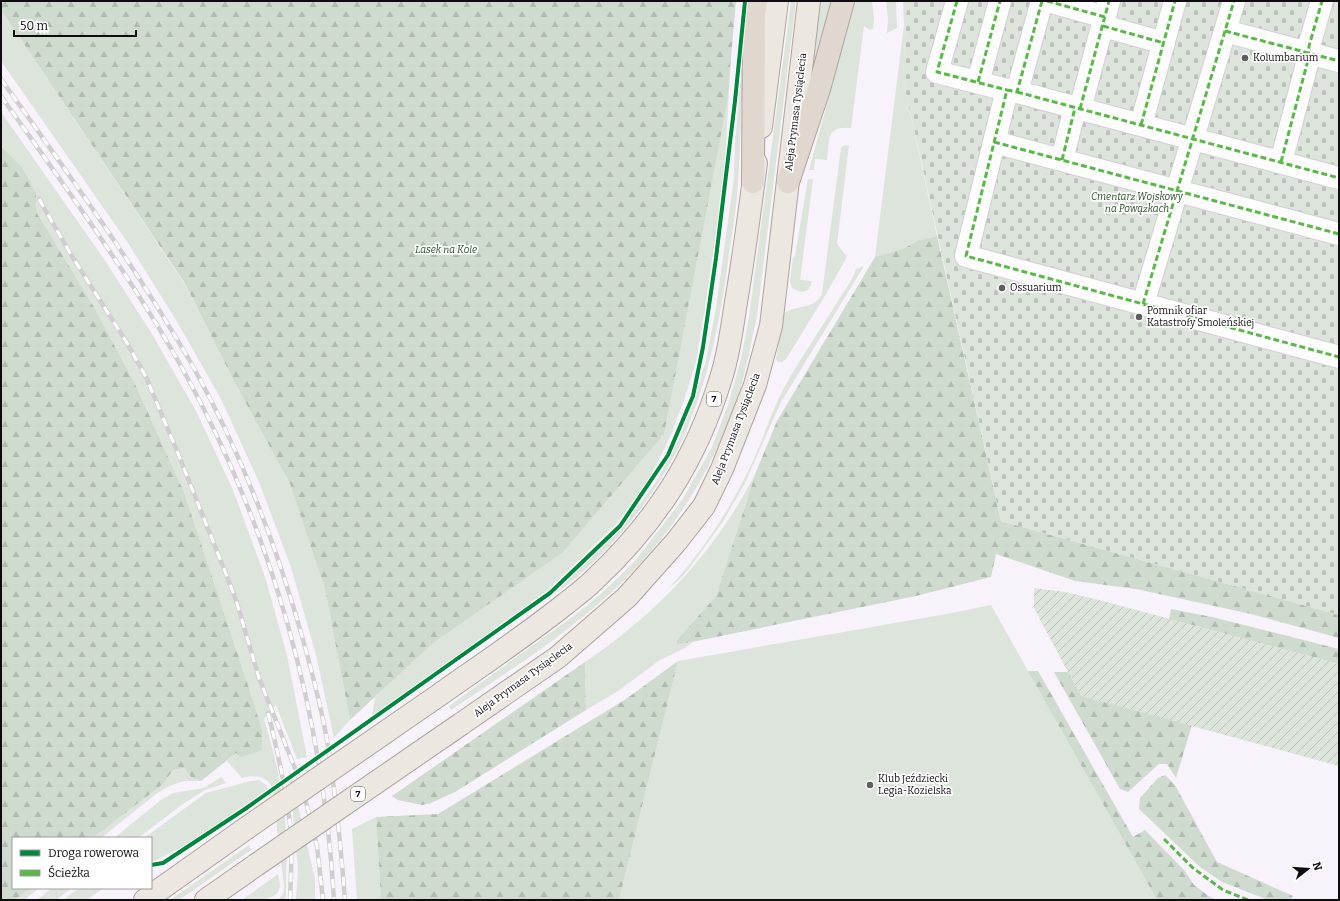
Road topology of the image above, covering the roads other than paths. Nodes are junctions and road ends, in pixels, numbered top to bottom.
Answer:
1 (756, 1) edge
2 (777, 1) edge
3 (809, 1) edge
4 (843, 1) edge
5 (957, 1) edge
6 (1000, 1) edge
7 (1042, 1) edge
8 (1047, 1) edge
9 (1175, 1) edge
10 (1234, 1) edge
11 (1322, 1) edge
12 (1106, 15) edge
13 (1225, 31) junction
14 (1164, 43) junction
15 (1309, 53) junction
16 (1339, 61) edge
17 (978, 82) junction
18 (1012, 91) junction
19 (1078, 109) junction
20 (1141, 125) junction
21 (1193, 139) junction
22 (994, 142) junction
23 (1062, 160) junction
24 (1281, 162) junction
25 (1339, 178) edge
26 (754, 182) junction
27 (788, 182) junction
28 (1177, 191) junction
29 (1339, 234) edge
30 (1143, 304) junction
31 (1339, 357) edge
32 (145, 900) edge
33 (206, 900) edge

1 - 26 highway
2 - 26 main road, 7
3 - 27 main road, Aleja Prymasa Tysiąclecia / 7
4 - 27 highway
5 - 17 street
6 - 17 street
7 - 18 street
8 - 12 street
9 - 14 street
10 - 13 street
11 - 15 street
12 - 14 street
12 - 19 street
13 - 15 street
13 - 21 street
14 - 20 street
15 - 16 street
15 - 24 street
17 - 18 street
18 - 19 street
18 - 22 street
19 - 20 street
19 - 23 street
20 - 21 street
21 - 24 street
21 - 28 street
22 - 23 street
22 - 30 street
23 - 28 street
24 - 25 street
26 - 32 main road, 7, bridge
27 - 33 main road, Aleja Prymasa Tysiąclecia / 7, bridge
28 - 29 street
28 - 30 street
30 - 31 street

